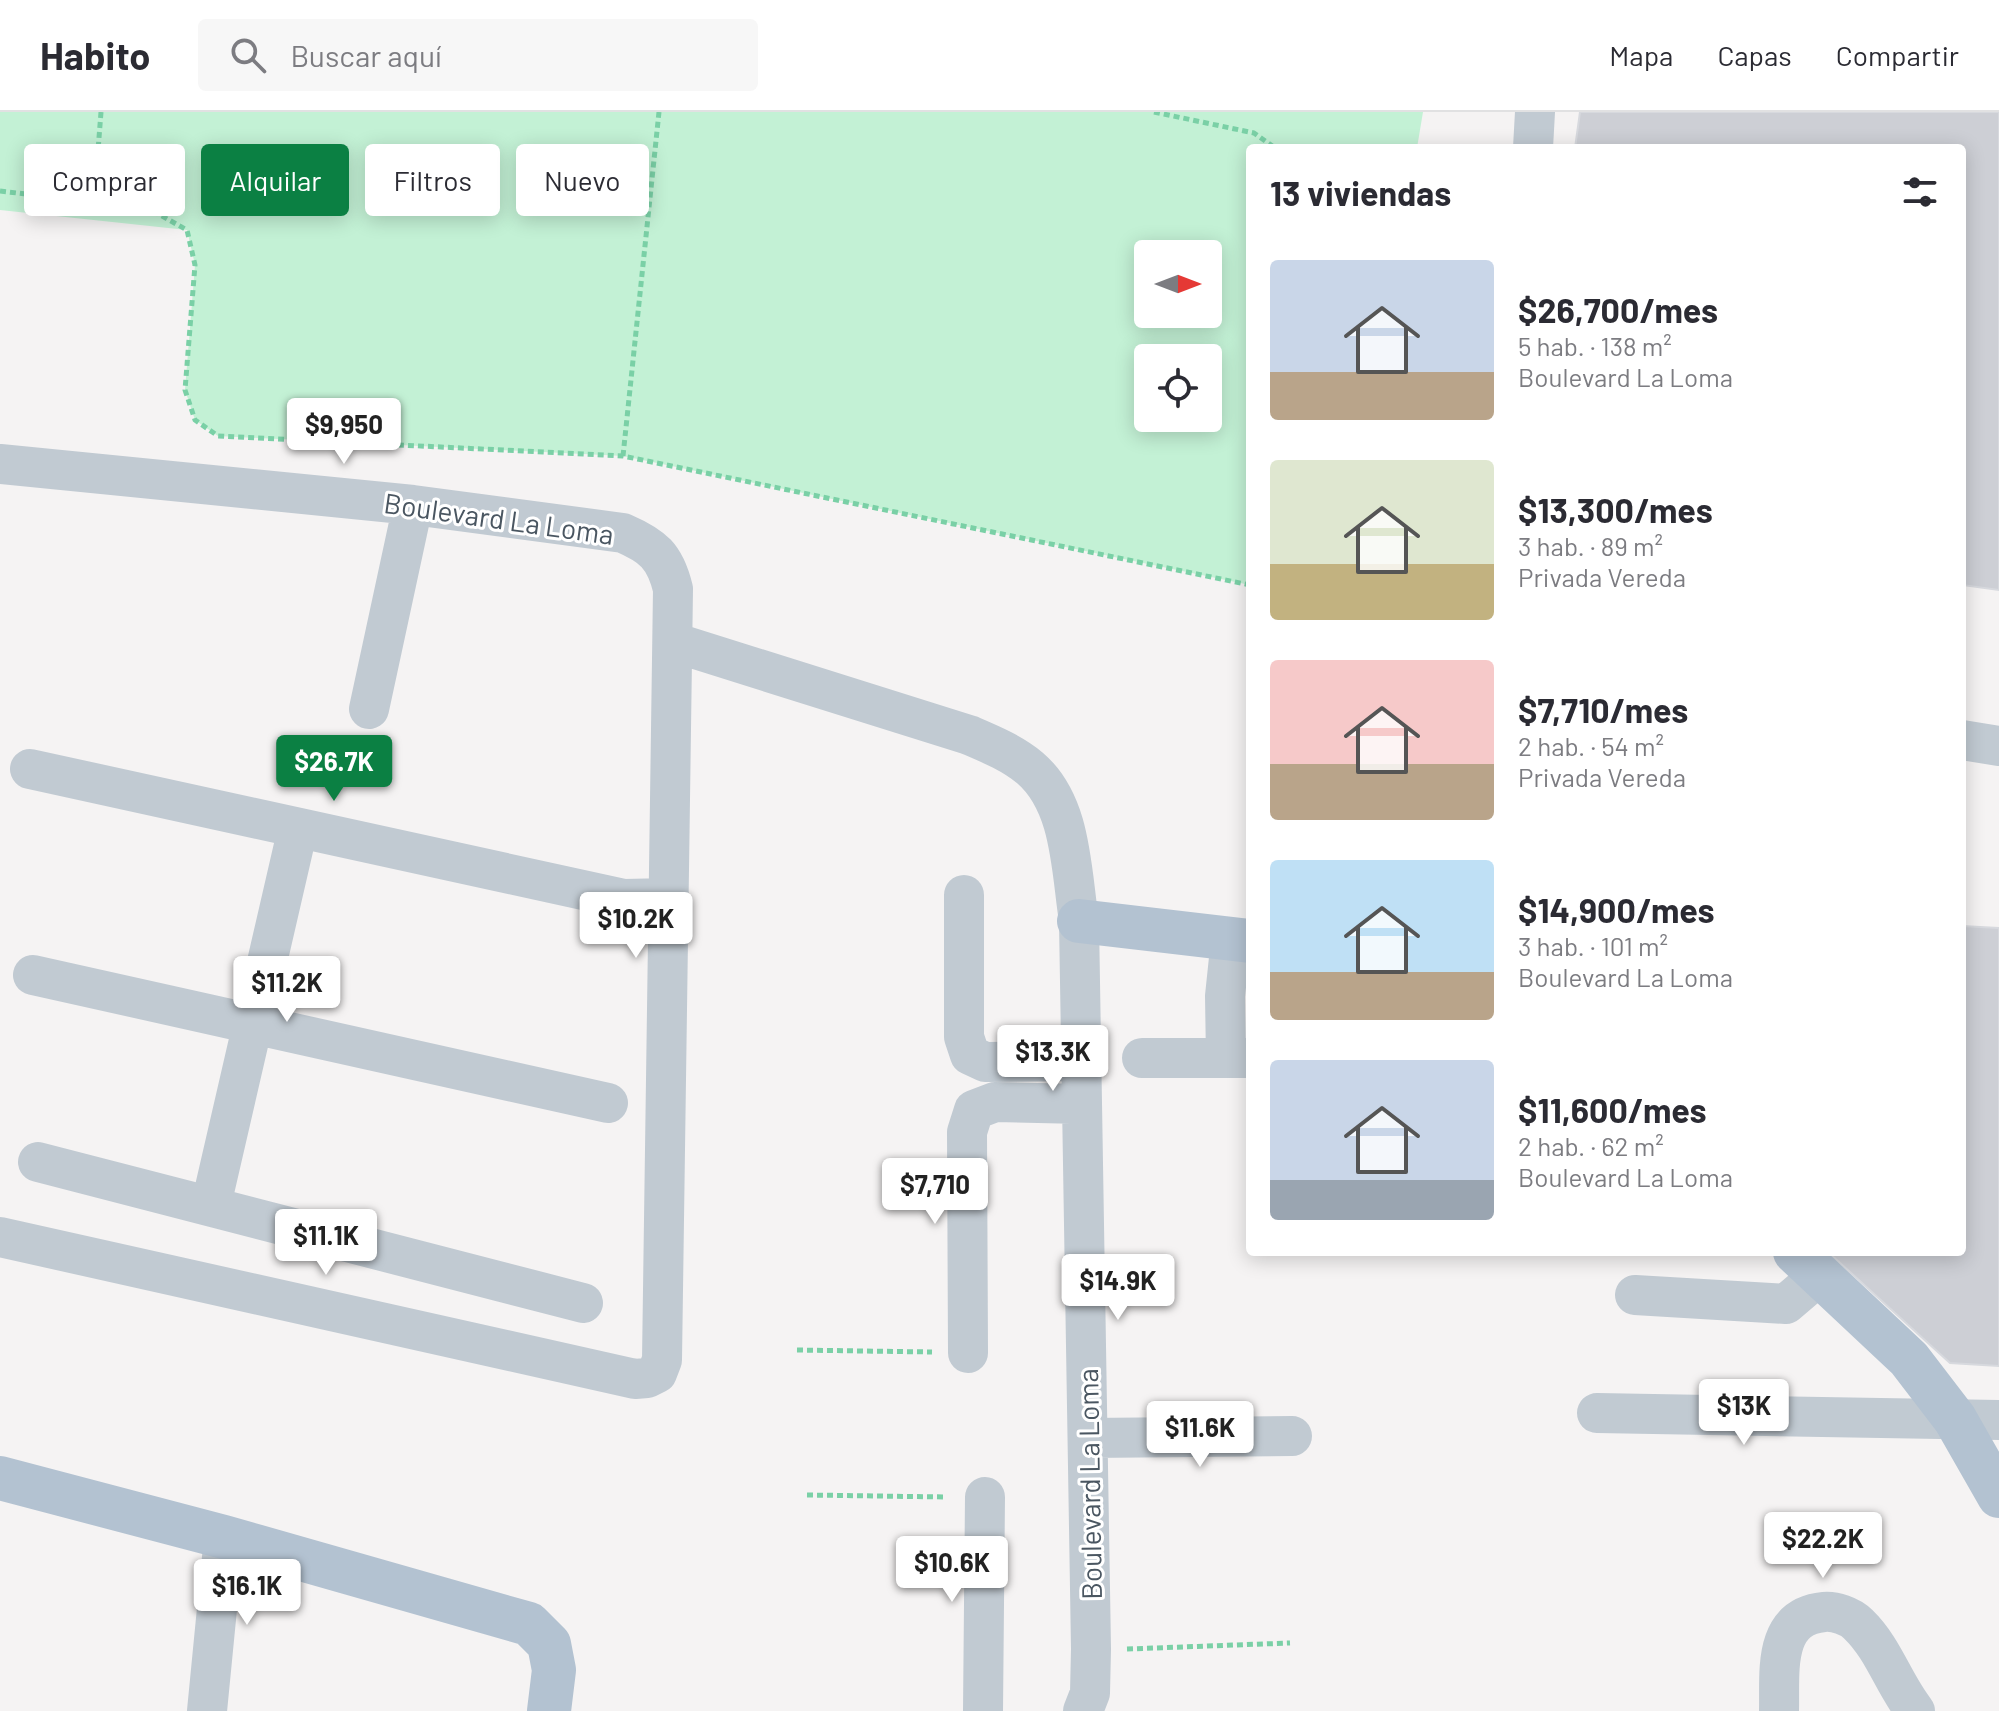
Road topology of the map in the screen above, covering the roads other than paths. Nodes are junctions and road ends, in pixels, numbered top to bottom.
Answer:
1 (1535, 112) edge
2 (1533, 144) edge
3 (0, 464) edge
4 (413, 505) junction
5 (673, 642) junction
6 (369, 709) dead end
7 (1966, 741) edge
8 (1999, 746) edge
9 (30, 769) dead end
10 (298, 828) junction
11 (964, 895) dead end
12 (669, 898) junction
13 (1079, 921) junction
14 (1240, 940) edge
15 (33, 975) dead end
16 (254, 1024) junction
17 (1142, 1058) dead end
18 (1238, 1058) edge
19 (1082, 1061) junction
20 (608, 1103) dead end
21 (1082, 1104) junction
22 (38, 1162) dead end
23 (211, 1205) junction
24 (0, 1237) edge
25 (1808, 1264) edge
26 (1635, 1295) dead end
27 (583, 1303) dead end
28 (968, 1353) road end
29 (1597, 1413) dead end
30 (1955, 1419) junction
31 (1999, 1420) edge
32 (1292, 1436) dead end
33 (1088, 1438) junction
34 (0, 1478) edge
35 (1999, 1496) edge
36 (985, 1497) road end
37 (224, 1537) junction
38 (207, 1711) edge
39 (549, 1711) edge
40 (983, 1711) edge
41 (1083, 1711) edge
42 (1779, 1711) edge
43 (1915, 1711) edge

1 - 2 street
3 - 4 street, Boulevard La Loma
4 - 5 street, Boulevard La Loma
4 - 6 street
5 - 12 street
5 - 13 street, Boulevard La Loma
7 - 8 street
9 - 10 street
10 - 12 street
10 - 16 street
11 - 19 street
12 - 24 street
13 - 14 main road
13 - 19 street, Boulevard La Loma
14 - 18 street
15 - 16 street
16 - 20 street
16 - 23 street
17 - 18 street
19 - 21 street, Boulevard La Loma
21 - 28 street
21 - 33 street, Boulevard La Loma
22 - 23 street
23 - 27 street
25 - 26 street
25 - 30 main road
29 - 30 street
30 - 31 street
30 - 35 main road
32 - 33 street
33 - 41 street, Boulevard La Loma
34 - 37 main road
36 - 40 street
37 - 38 street
37 - 39 main road
42 - 43 street

